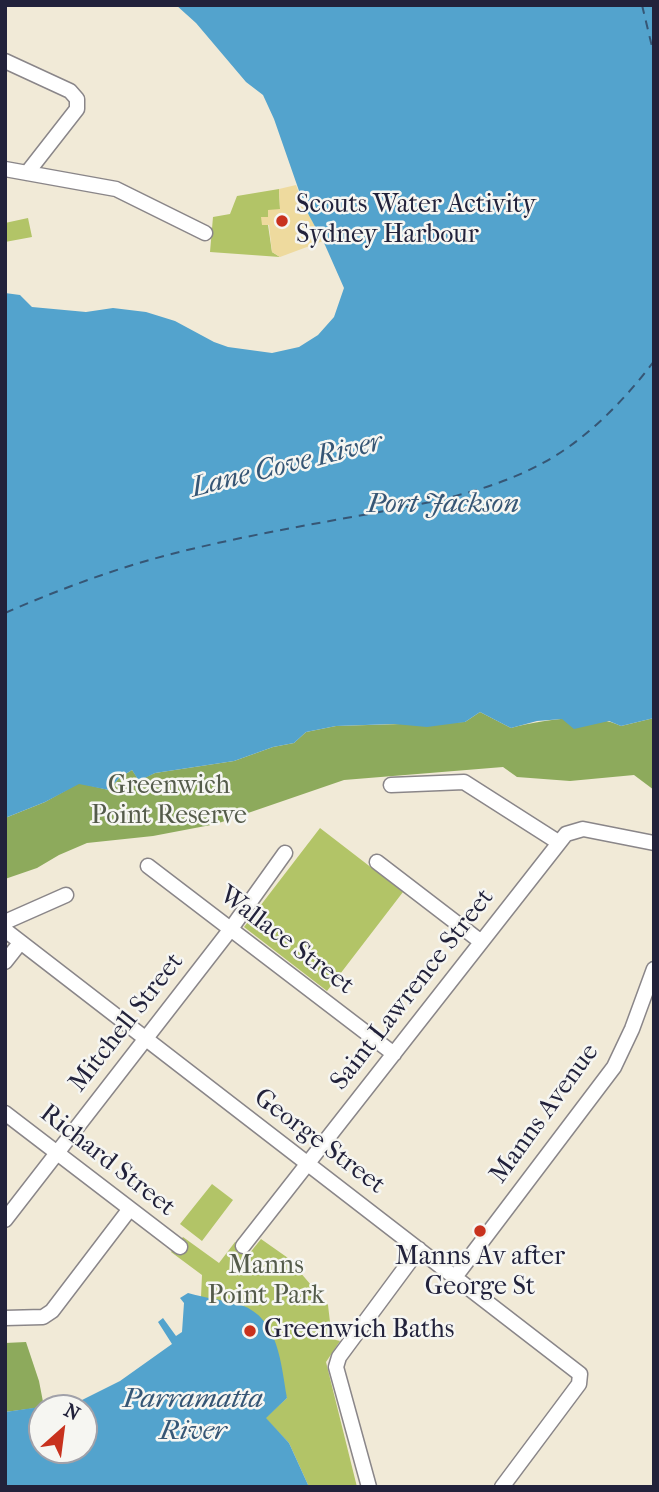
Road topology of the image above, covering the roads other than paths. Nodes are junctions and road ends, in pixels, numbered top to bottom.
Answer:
1 (5, 61) edge
2 (5, 169) edge
3 (27, 173) junction
4 (205, 233) dead end
5 (391, 785) dead end
6 (558, 842) junction
7 (654, 843) edge
8 (285, 853) dead end
9 (377, 862) dead end
10 (148, 866) dead end
11 (66, 895) dead end
12 (5, 922) edge
13 (5, 930) edge
14 (230, 930) junction
15 (480, 942) junction
16 (20, 943) junction
17 (5, 962) edge
18 (654, 969) edge
19 (145, 1040) junction
20 (394, 1054) junction
21 (5, 1113) edge
22 (57, 1153) junction
23 (308, 1164) junction
24 (129, 1210) junction
25 (5, 1220) edge
26 (243, 1246) dead end
27 (180, 1247) dead end
28 (419, 1249) junction
29 (455, 1277) junction
30 (5, 1318) edge
31 (369, 1487) edge
32 (502, 1487) edge

1 - 3 street
2 - 3 street
3 - 4 street
5 - 6 street
6 - 7 street
6 - 15 street, Saint Lawrence Street
8 - 14 street, Mitchell Street
9 - 15 street
10 - 14 street, Wallace Street
11 - 12 street
13 - 16 street, George Street
14 - 19 street, Mitchell Street
14 - 20 street, Wallace Street
15 - 20 street, Saint Lawrence Street
16 - 17 street
16 - 19 street, George Street
18 - 29 street, Manns Avenue
19 - 22 street, Mitchell Street
19 - 23 street, George Street
20 - 23 street, Saint Lawrence Street
21 - 22 street, Richard Street
22 - 24 street, Richard Street
22 - 25 street, Mitchell Street
23 - 26 street, Saint Lawrence Street
23 - 28 street, George Street
24 - 27 street, Richard Street
24 - 30 street
28 - 29 street, George Street
28 - 31 street
29 - 32 street, George Street

